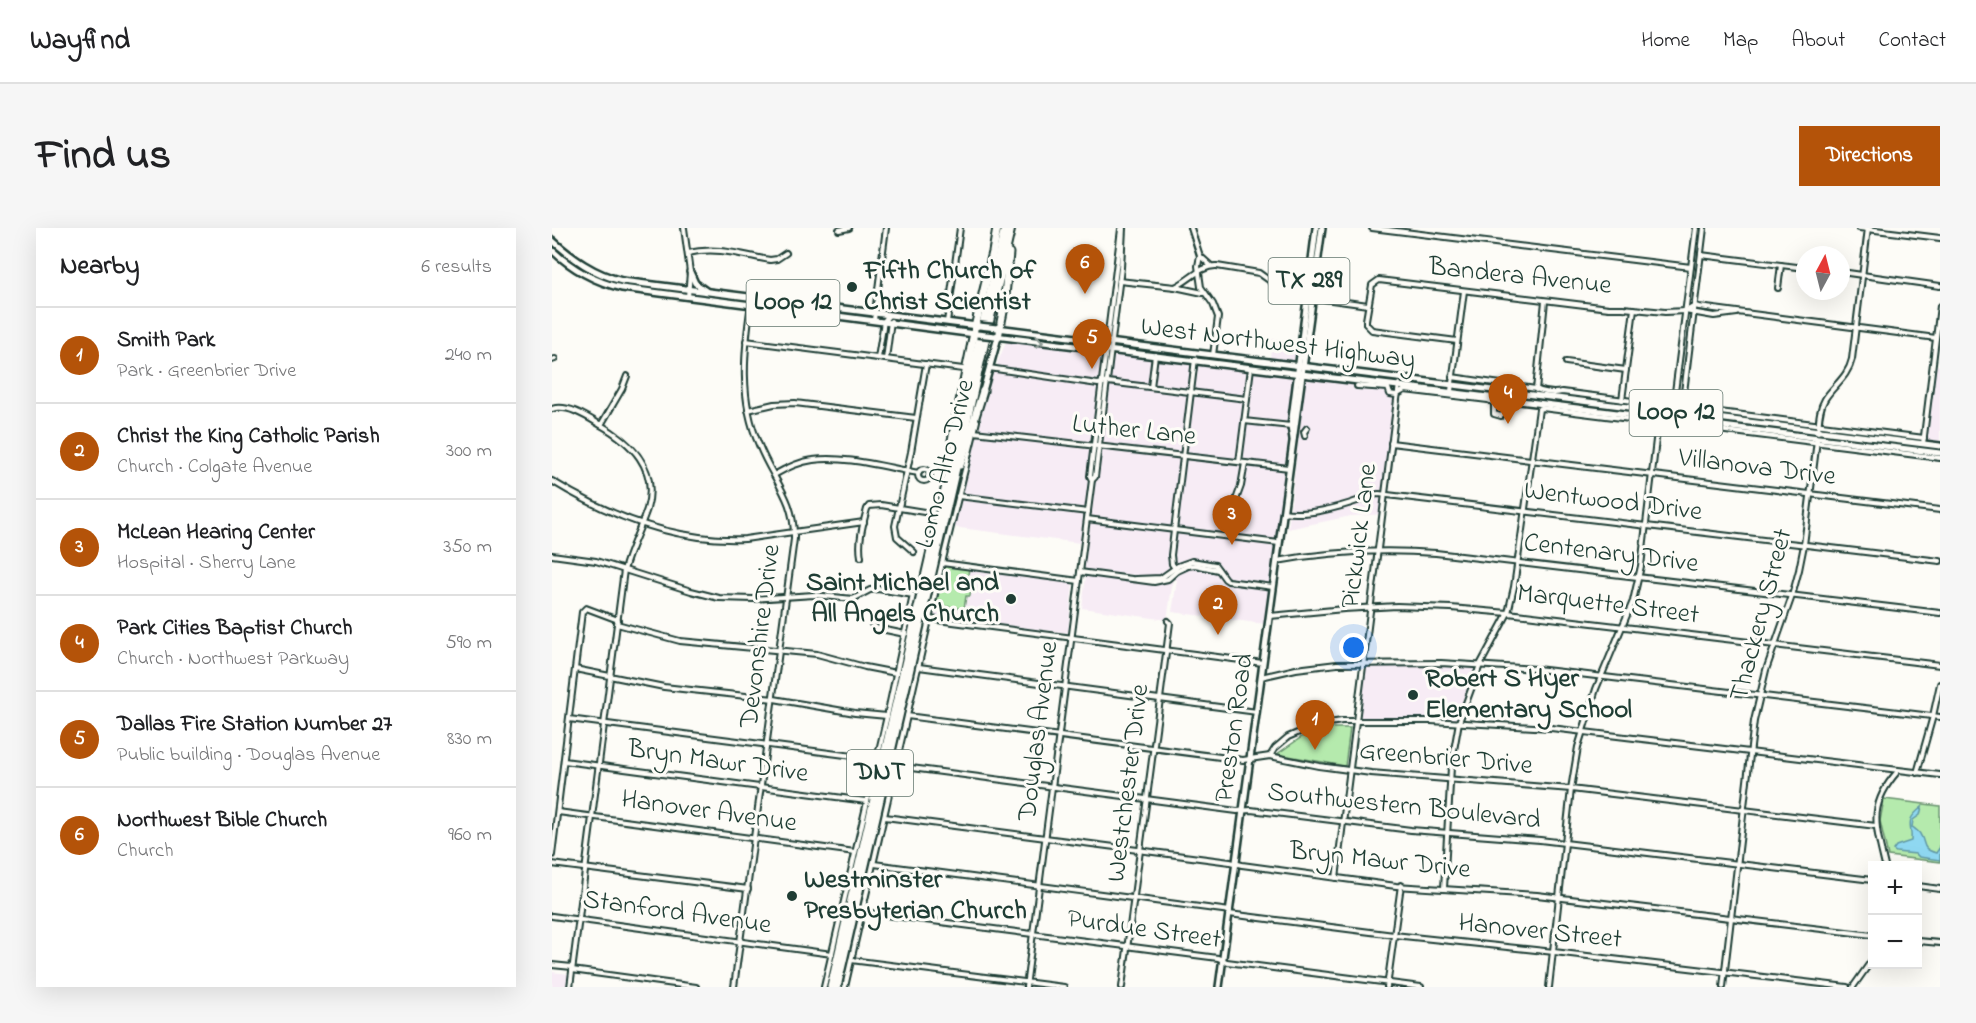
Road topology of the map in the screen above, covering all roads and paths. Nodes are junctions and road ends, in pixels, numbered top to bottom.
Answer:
1 (684, 228) edge
2 (849, 228) edge
3 (886, 228) edge
4 (960, 228) edge
5 (997, 228) edge
6 (1005, 228) edge
7 (1012, 228) edge
8 (1122, 228) edge
9 (1191, 228) edge
10 (1316, 228) edge
11 (1322, 228) edge
12 (1372, 228) edge
13 (1859, 228) edge
14 (1696, 229) edge
15 (1704, 229) edge
16 (1868, 229) edge
17 (839, 230) dead end
18 (1940, 238) edge
19 (552, 240) edge
20 (552, 250) edge
21 (688, 253) junction
22 (786, 253) dead end
23 (1701, 255) junction
24 (1200, 256) junction
25 (1211, 265) junction
26 (1781, 265) junction
27 (1690, 267) junction
28 (1796, 267) edge
29 (1199, 271) junction
30 (690, 272) junction
31 (1850, 273) edge
32 (1862, 275) junction
33 (1117, 281) junction
34 (626, 286) junction
35 (1940, 286) edge
36 (1175, 287) junction
37 (1778, 288) dead end
38 (1464, 291) junction
39 (710, 293) junction
40 (1204, 293) junction
41 (689, 294) junction
42 (751, 298) junction
43 (1310, 298) junction
44 (1545, 301) junction
45 (750, 305) junction
46 (1368, 305) junction
47 (1695, 306) junction
48 (1940, 306) edge
49 (1634, 309) junction
50 (1685, 312) junction
51 (1694, 313) junction
52 (1737, 313) junction
53 (889, 315) junction
54 (875, 317) junction
55 (884, 321) junction
56 (892, 322) junction
57 (947, 322) junction
58 (1856, 327) junction
59 (999, 328) junction
60 (976, 330) junction
61 (1938, 332) edge
62 (1000, 337) junction
63 (1936, 338) junction
64 (746, 341) junction
65 (1457, 341) junction
66 (1094, 344) junction
67 (1109, 346) junction
68 (1155, 355) junction
69 (1213, 355) junction
70 (1229, 357) junction
71 (878, 358) junction
72 (886, 359) junction
73 (1195, 360) junction
74 (1566, 362) dead end
75 (926, 364) junction
76 (1251, 366) junction
77 (989, 368) junction
78 (963, 369) dead end
79 (1300, 370) junction
80 (1626, 370) junction
81 (627, 376) dead end
82 (1452, 377) junction
83 (1108, 382) junction
84 (1399, 382) junction
85 (1101, 384) junction
86 (1357, 386) dead end
87 (1151, 387) junction
88 (1451, 388) junction
89 (983, 391) junction
90 (1191, 392) junction
91 (1535, 393) junction
92 (1397, 395) junction
93 (1247, 399) junction
94 (1509, 399) junction
95 (1494, 400) junction
96 (1622, 400) junction
97 (1102, 405) junction
98 (552, 409) edge
99 (748, 410) junction
100 (1098, 412) junction
101 (1103, 413) junction
102 (1677, 413) junction
103 (916, 418) junction
104 (1244, 420) junction
105 (1658, 422) junction
106 (601, 425) junction
107 (1307, 428) dead end
108 (1292, 430) junction
109 (974, 432) junction
110 (1818, 433) junction
111 (1305, 436) dead end
112 (1391, 443) junction
113 (1923, 444) junction
114 (1093, 446) junction
115 (1099, 446) junction
116 (1940, 446) edge
117 (1940, 453) edge
118 (1183, 456) junction
119 (1940, 458) edge
120 (1531, 460) junction
121 (1239, 462) junction
122 (1245, 463) junction
123 (1289, 468) junction
124 (906, 471) junction
125 (949, 471) junction
126 (919, 473) dead end
127 (1652, 474) junction
128 (774, 475) junction
129 (1092, 480) junction
130 (552, 481) edge
131 (951, 487) junction
132 (1385, 494) junction
133 (1811, 494) junction
134 (958, 496) junction
135 (898, 508) junction
136 (1940, 510) edge
137 (1524, 511) junction
138 (924, 512) dead end
139 (1283, 512) junction
140 (1088, 513) junction
141 (1087, 519) junction
142 (864, 522) junction
143 (641, 523) junction
144 (1646, 525) junction
145 (1174, 530) junction
146 (794, 533) junction
147 (1232, 537) junction
148 (1279, 543) junction
149 (1804, 544) junction
150 (1378, 550) junction
151 (914, 552) dead end
152 (552, 555) edge
153 (861, 557) dead end
154 (1277, 561) junction
155 (1940, 561) edge
156 (1517, 562) junction
157 (942, 563) junction
158 (1176, 569) junction
159 (624, 570) junction
160 (1080, 572) junction
161 (1640, 577) junction
162 (1079, 581) junction
163 (1273, 587) junction
164 (1792, 596) junction
165 (786, 597) junction
166 (1371, 607) junction
167 (1508, 613) junction
168 (1940, 613) edge
169 (1270, 616) junction
170 (930, 619) junction
171 (1168, 621) dead end
172 (617, 622) junction
173 (872, 624) dead end
174 (1623, 627) junction
175 (905, 634) junction
176 (1071, 638) junction
177 (1774, 645) junction
178 (780, 650) junction
179 (1166, 650) junction
180 (1264, 663) junction
181 (1364, 663) junction
182 (1480, 665) junction
183 (1940, 665) edge
184 (919, 667) junction
185 (575, 669) junction
186 (896, 673) junction
187 (610, 676) junction
188 (1601, 676) junction
189 (1262, 677) junction
190 (1940, 684) edge
191 (1064, 686) junction
192 (1759, 695) junction
193 (774, 699) junction
194 (1160, 699) junction
195 (1257, 712) junction
196 (887, 716) junction
197 (907, 716) junction
198 (1933, 716) junction
199 (1940, 717) edge
200 (569, 719) junction
201 (1356, 721) junction
202 (1459, 722) junction
203 (604, 723) junction
204 (1582, 732) junction
205 (1058, 736) junction
206 (767, 745) junction
207 (1153, 748) junction
208 (1750, 752) junction
209 (1270, 756) junction
210 (876, 759) junction
211 (1250, 759) junction
212 (564, 761) junction
213 (599, 766) junction
214 (896, 766) junction
215 (1350, 771) junction
216 (1899, 771) junction
217 (1917, 773) junction
218 (1940, 776) edge
219 (1450, 780) junction
220 (1052, 786) junction
221 (761, 788) junction
222 (1571, 789) junction
223 (1147, 799) junction
224 (866, 801) junction
225 (1244, 810) junction
226 (1743, 810) junction
227 (558, 812) junction
228 (592, 816) junction
229 (885, 816) junction
230 (1343, 822) junction
231 (1876, 826) junction
232 (1447, 834) junction
233 (1045, 837) junction
234 (755, 838) junction
235 (1566, 844) junction
236 (1140, 850) junction
237 (855, 852) junction
238 (552, 855) edge
239 (1884, 861) edge
240 (1236, 863) junction
241 (552, 864) edge
242 (874, 864) junction
243 (1737, 864) junction
244 (585, 868) junction
245 (1336, 878) junction
246 (1868, 880) edge
247 (1401, 885) junction
248 (1039, 886) junction
249 (1922, 887) edge
250 (1444, 888) junction
251 (748, 889) junction
252 (1940, 889) edge
253 (1559, 897) junction
254 (1134, 898) junction
255 (863, 912) junction
256 (1229, 913) junction
257 (552, 916) edge
258 (1731, 918) junction
259 (578, 920) junction
260 (1033, 934) junction
261 (1394, 935) junction
262 (1868, 935) edge
263 (1922, 941) edge
264 (740, 942) junction
265 (1940, 943) edge
266 (1127, 946) junction
267 (1554, 952) junction
268 (832, 954) junction
269 (851, 960) junction
270 (1223, 960) junction
271 (552, 965) edge
272 (1868, 966) edge
273 (572, 969) junction
274 (1725, 973) junction
275 (1026, 984) edge
276 (1388, 985) edge
277 (570, 987) edge
278 (696, 987) edge
279 (734, 987) edge
280 (824, 987) edge
281 (831, 987) edge
282 (837, 987) edge
283 (845, 987) edge
284 (1064, 987) edge
285 (1122, 987) edge
286 (1220, 987) edge
287 (1421, 987) edge
288 (1550, 987) edge
289 (1723, 987) edge
290 (1846, 987) edge
291 (1853, 987) edge

1 - 21 street
2 - 17 street
3 - 54 street
4 - 57 street
5 - 60 highway
6 - 125 highway, DNT
7 - 59 highway
7 - 131 highway, DNT
8 - 33 street, Douglas Avenue
9 - 24 street
10 - 43 main road, Preston Road / TX 289
11 - 43 main road, Preston Road / TX 289
12 - 27 street
13 - 16 street
14 - 15 street
14 - 27 street
15 - 23 street
16 - 18 street
16 - 32 street, Thackery Street
19 - 34 main road, West Northwest Highway / Loop 12
20 - 34 main road, West Northwest Highway / Loop 12
21 - 22 street
21 - 30 street
23 - 26 street
23 - 47 street
24 - 25 street
24 - 29 street
25 - 29 street
25 - 43 street
26 - 28 street
26 - 37 street
27 - 50 street
29 - 36 street
29 - 40 street
30 - 39 main road
30 - 41 street
31 - 32 street
32 - 35 street
32 - 58 street, Thackery Street
33 - 36 street
33 - 67 street, Douglas Avenue
34 - 41 main road, West Northwest Highway / Loop 12
36 - 40 street
38 - 44 street, Bandera Avenue
38 - 46 street, Bandera Avenue
38 - 65 street
39 - 41 main road, West Northwest Highway / Loop 12
39 - 42 main road, West Northwest Highway / Loop 12
40 - 69 street
41 - 45 main road, West Northwest Highway / Loop 12
42 - 45 street, Devonshire Drive
42 - 54 main road, West Northwest Highway / Loop 12
43 - 46 street
43 - 79 main road, Preston Road / TX 289
44 - 49 street, Bandera Avenue
44 - 91 street
45 - 54 main road, West Northwest Highway / Loop 12
45 - 64 street, Devonshire Drive
46 - 65 street
47 - 50 street
47 - 51 street
47 - 52 street, Bandera Avenue
48 - 61 street
49 - 50 street, Bandera Avenue
49 - 80 street
50 - 51 street, Bandera Avenue
50 - 102 street
51 - 52 street, Bandera Avenue
51 - 102 street
52 - 58 street, Bandera Avenue
53 - 54 main road, West Northwest Highway / Loop 12
53 - 55 street
53 - 56 street
53 - 57 main road, West Northwest Highway / Loop 12
54 - 55 main road, West Northwest Highway / Loop 12
55 - 56 main road, West Northwest Highway / Loop 12
55 - 71 street
56 - 60 main road, West Northwest Highway / Loop 12
56 - 72 street
57 - 60 main road, West Northwest Highway / Loop 12
58 - 63 street, Bandera Avenue
58 - 110 street, Thackery Street
59 - 60 main road, West Northwest Highway / Loop 12, bridge
59 - 62 highway
59 - 66 main road, West Northwest Highway / Loop 12
60 - 62 main road, West Northwest Highway / Loop 12, bridge
60 - 125 highway
61 - 63 street
62 -> 66 main road, West Northwest Highway / Loop 12
62 - 77 main road, Lomo Alto Drive
63 - 113 street
64 - 71 street
64 - 99 street, Devonshire Drive
65 - 82 street
66 - 67 main road, West Northwest Highway / Loop 12
67 - 68 main road, West Northwest Highway / Loop 12
67 - 69 main road, West Northwest Highway / Loop 12
67 - 83 street, Douglas Avenue
67 - 85 street, Douglas Avenue
68 - 73 main road, West Northwest Highway / Loop 12
68 - 87 street
69 - 70 main road, West Northwest Highway / Loop 12
70 - 73 main road
70 - 79 main road, West Northwest Highway / Loop 12
71 - 72 street
72 - 75 street
73 - 76 main road, West Northwest Highway / Loop 12
73 - 90 street
74 - 80 street
75 - 78 street
75 - 103 street
76 - 79 main road, West Northwest Highway / Loop 12
76 - 93 street
77 - 85 street
77 - 89 main road, Lomo Alto Drive
79 - 84 main road, West Northwest Highway / Loop 12
79 - 108 main road, Preston Road
80 - 96 street
81 - 106 street
82 - 88 street
82 - 91 street
83 - 85 street
83 - 87 street
83 - 97 street, Douglas Avenue
84 - 88 main road, West Northwest Highway / Loop 12
84 - 92 street, Pickwick Lane
85 - 97 street, Douglas Avenue
86 - 92 street
87 - 90 street
88 - 91 main road, West Northwest Highway / Loop 12
88 - 95 main road, West Northwest Highway / Loop 12
89 - 109 street, Lomo Alto Drive
89 - 131 highway
90 - 93 street
90 - 118 street
91 - 95 main road
91 - 96 street
91 - 102 main road, West Northwest Highway / Loop 12
92 - 95 street
92 - 112 street, Pickwick Lane
93 - 104 street
94 - 95 main road, West Northwest Highway / Loop 12
94 - 95 street
94 - 102 main road, West Northwest Highway / Loop 12
96 - 102 street
97 - 100 street, Douglas Avenue
97 - 101 street, Douglas Avenue
98 - 106 street
99 - 103 street
99 - 128 street, Devonshire Drive
100 - 101 street
100 - 114 street, Douglas Avenue
101 - 115 street, Douglas Avenue
102 - 110 main road, West Northwest Highway / Loop 12
103 - 124 street
104 - 108 street
104 - 121 street
105 - 110 street
105 - 120 street
105 - 127 street
106 - 143 street
107 - 111 street
108 - 123 main road, Preston Road
109 - 114 street, Luther Lane
109 - 134 street, Lomo Alto Drive
110 - 113 main road, West Northwest Highway / Loop 12
110 - 119 street
110 - 133 street, Thackery Street
112 - 120 street, Villanova Drive
112 - 132 street, Pickwick Lane
113 - 116 main road, West Northwest Highway / Loop 12
113 - 117 main road, West Northwest Highway / Loop 12
114 - 115 street, Luther Lane
114 - 129 street, Douglas Avenue
115 - 118 street, Luther Lane
115 - 129 street, Douglas Avenue
118 - 121 street, Luther Lane
118 - 145 street
120 - 127 street, Villanova Drive
120 - 137 street
121 - 122 street, Luther Lane
122 - 123 street, Luther Lane
122 - 147 street
123 - 139 main road, Preston Road
124 - 126 street
124 - 128 street
124 - 135 street
125 - 281 highway, DNT
127 - 133 street, Villanova Drive
127 - 144 street
128 - 146 street, Devonshire Drive
129 - 140 street, Douglas Avenue
130 - 143 street
131 - 282 highway, DNT
132 - 137 street, Wentwood Drive
132 - 139 street, Wentwood Drive
132 - 150 street, Pickwick Lane
133 - 136 street, Villanova Drive
133 - 149 street, Thackery Street
134 - 140 street
134 - 157 street, Lomo Alto Drive
135 - 138 street
135 - 142 street
135 - 151 street
137 - 144 street, Wentwood Drive
137 - 156 street
139 - 148 main road, Preston Road
140 - 141 street, Douglas Avenue
141 - 145 street
141 - 160 street, Douglas Avenue
142 - 146 street
142 - 153 street
143 - 146 street
143 - 159 street
144 - 149 street, Wentwood Drive
144 - 161 street
145 - 147 street
145 - 158 street
146 - 165 street, Devonshire Drive
147 - 148 street
148 - 154 main road, Preston Road
149 - 155 street, Wentwood Drive
149 - 164 street, Thackery Street
150 - 154 street, Centenary Drive
150 - 156 street, Centenary Drive
150 - 166 street, Pickwick Lane
152 - 159 street
154 - 163 main road, Preston Road
156 - 161 street, Centenary Drive
156 - 167 street
157 - 162 street
157 - 170 street, Lomo Alto Drive
158 - 160 street
158 - 163 street
159 - 165 street
159 - 172 street
160 - 162 street, Douglas Avenue
161 - 164 street, Centenary Drive
161 - 174 street
162 - 176 street, Douglas Avenue
163 - 169 main road, Preston Road
164 - 168 street, Centenary Drive
164 - 177 street, Thackery Street
165 - 175 street
165 - 178 street, Devonshire Drive
166 - 167 street, Marquette Street
166 - 169 street, Marquette Street
166 - 181 street, Pickwick Lane
167 - 174 street, Marquette Street
167 - 182 street
169 - 180 main road, Preston Road
170 - 176 street
170 - 184 street, Lomo Alto Drive
171 - 179 street, Westchester Drive
172 - 178 street
172 - 185 street
172 - 187 street
173 - 175 street
174 - 177 street, Marquette Street
174 - 188 street
175 - 186 street
176 - 179 street
176 - 191 street, Douglas Avenue
177 - 183 street, Marquette Street
177 - 192 street, Thackery Street
178 - 186 street
178 - 193 street, Devonshire Drive
179 - 180 street
179 - 194 street, Westchester Drive
180 - 189 main road, Preston Road
181 - 182 street
181 - 189 street
181 - 201 street, Pickwick Lane
182 - 188 street
182 - 202 street
184 - 191 street
184 - 197 street, Lomo Alto Drive
185 - 187 street
185 - 200 street
186 - 196 street
187 - 193 street
187 - 203 street
188 - 192 street
188 - 204 street
189 - 195 main road, Preston Road
190 - 198 street
191 - 194 street
191 - 205 street, Douglas Avenue
192 - 198 street
192 - 208 street, Thackery Street
193 - 196 street
193 - 206 street, Devonshire Drive
194 - 195 street
194 - 207 street, Westchester Drive
195 - 211 main road, Preston Road
196 - 210 street
197 - 205 street, Greenbrier Drive
197 - 214 street, Lomo Alto Drive
198 - 199 street
198 - 217 street
200 - 203 street
200 - 212 street
201 - 202 street
201 - 209 street
201 - 215 street, Pickwick Lane
202 - 204 street
202 - 219 street
203 - 206 street
203 - 213 street
204 - 208 street
204 - 222 street
205 - 207 street, Greenbrier Drive
205 - 220 street, Douglas Avenue
206 - 210 street
206 - 221 street, Devonshire Drive
207 - 211 street, Greenbrier Drive
207 - 223 street, Westchester Drive
208 - 216 street
208 - 226 street, Thackery Street
209 - 211 street, Greenbrier Drive
209 - 215 street, Greenbrier Drive
210 - 224 street
211 - 225 main road, Preston Road
212 - 213 street, Bryn Mawr Drive
212 - 227 street
213 - 221 street, Bryn Mawr Drive
213 - 228 street
214 - 220 street, Southwestern Boulevard
214 - 229 street, Lomo Alto Drive
215 - 219 street, Greenbrier Drive
215 - 230 street, Pickwick Lane
216 - 217 street
216 - 231 street
217 - 218 street
219 - 222 street, Greenbrier Drive
219 - 232 street
220 - 223 street, Southwestern Boulevard
220 - 233 street, Douglas Avenue
221 - 224 street, Bryn Mawr Drive
221 - 234 street, Devonshire Drive
222 - 226 street, Greenbrier Drive
222 - 235 street
223 - 225 street, Southwestern Boulevard
223 - 236 street, Westchester Drive
224 - 237 street
225 - 230 street, Southwestern Boulevard
225 - 240 main road, Preston Road
226 - 231 street, Greenbrier Drive
226 - 243 street, Thackery Street
227 - 228 street, Hanover Avenue
227 - 238 street
228 - 234 street, Hanover Avenue
228 - 244 street
229 - 233 street, Bryn Mawr Drive
229 - 242 street, Lomo Alto Drive
230 - 232 street, Southwestern Boulevard
230 - 245 street, Pickwick Lane
231 - 239 street
232 - 235 street, Southwestern Boulevard
232 - 250 street
233 - 236 street, Bryn Mawr Drive
233 - 248 street, Douglas Avenue
234 - 237 street, Hanover Avenue
234 - 251 street, Devonshire Drive
235 - 243 street, Southwestern Boulevard
235 - 253 street
236 - 240 street, Bryn Mawr Drive
236 - 254 street, Westchester Drive
237 - 268 street
240 - 245 street, Bryn Mawr Drive
240 - 256 main road, Preston Road
241 - 244 street
242 - 248 street, Hanover Street
242 - 255 street, Lomo Alto Drive
243 - 246 street, Southwestern Boulevard
243 - 258 street, Thackery Street
244 - 251 street
244 - 259 street
245 - 247 street, Bryn Mawr Drive
247 - 250 street, Bryn Mawr Drive
247 - 261 street
248 - 254 street, Hanover Street
248 - 260 street, Douglas Avenue
249 - 252 street
250 - 253 street, Bryn Mawr Drive
251 - 264 street, Devonshire Drive
253 - 258 street, Bryn Mawr Drive
253 - 267 street
254 - 256 street, Hanover Street
254 - 266 street, Westchester Drive
255 - 260 street, Purdue Street
255 - 269 street, Lomo Alto Drive
256 - 261 street, Hanover Street
256 - 270 main road, Preston Road
257 - 259 street, Stanford Avenue
258 - 262 street, Bryn Mawr Drive
258 - 274 street, Thackery Street
259 - 264 street, Stanford Avenue
259 - 273 street
260 - 266 street, Purdue Street
260 - 275 street, Douglas Avenue
261 - 267 street, Hanover Street
261 - 276 street
263 - 265 street
264 - 268 street, Stanford Avenue
264 - 279 street, Devonshire Drive
266 - 270 street, Purdue Street
266 - 285 street, Westchester Drive
267 - 274 street, Hanover Street
267 - 288 street
268 - 280 street
269 - 275 street
269 - 283 street, Lomo Alto Drive
270 - 276 street, Purdue Street
270 - 286 main road, Preston Road
271 - 273 street
272 - 291 street
273 - 277 street
273 - 278 street
274 - 289 street, Thackery Street
274 - 290 street, Hanover Street
275 - 284 street
276 - 287 street, Purdue Street

